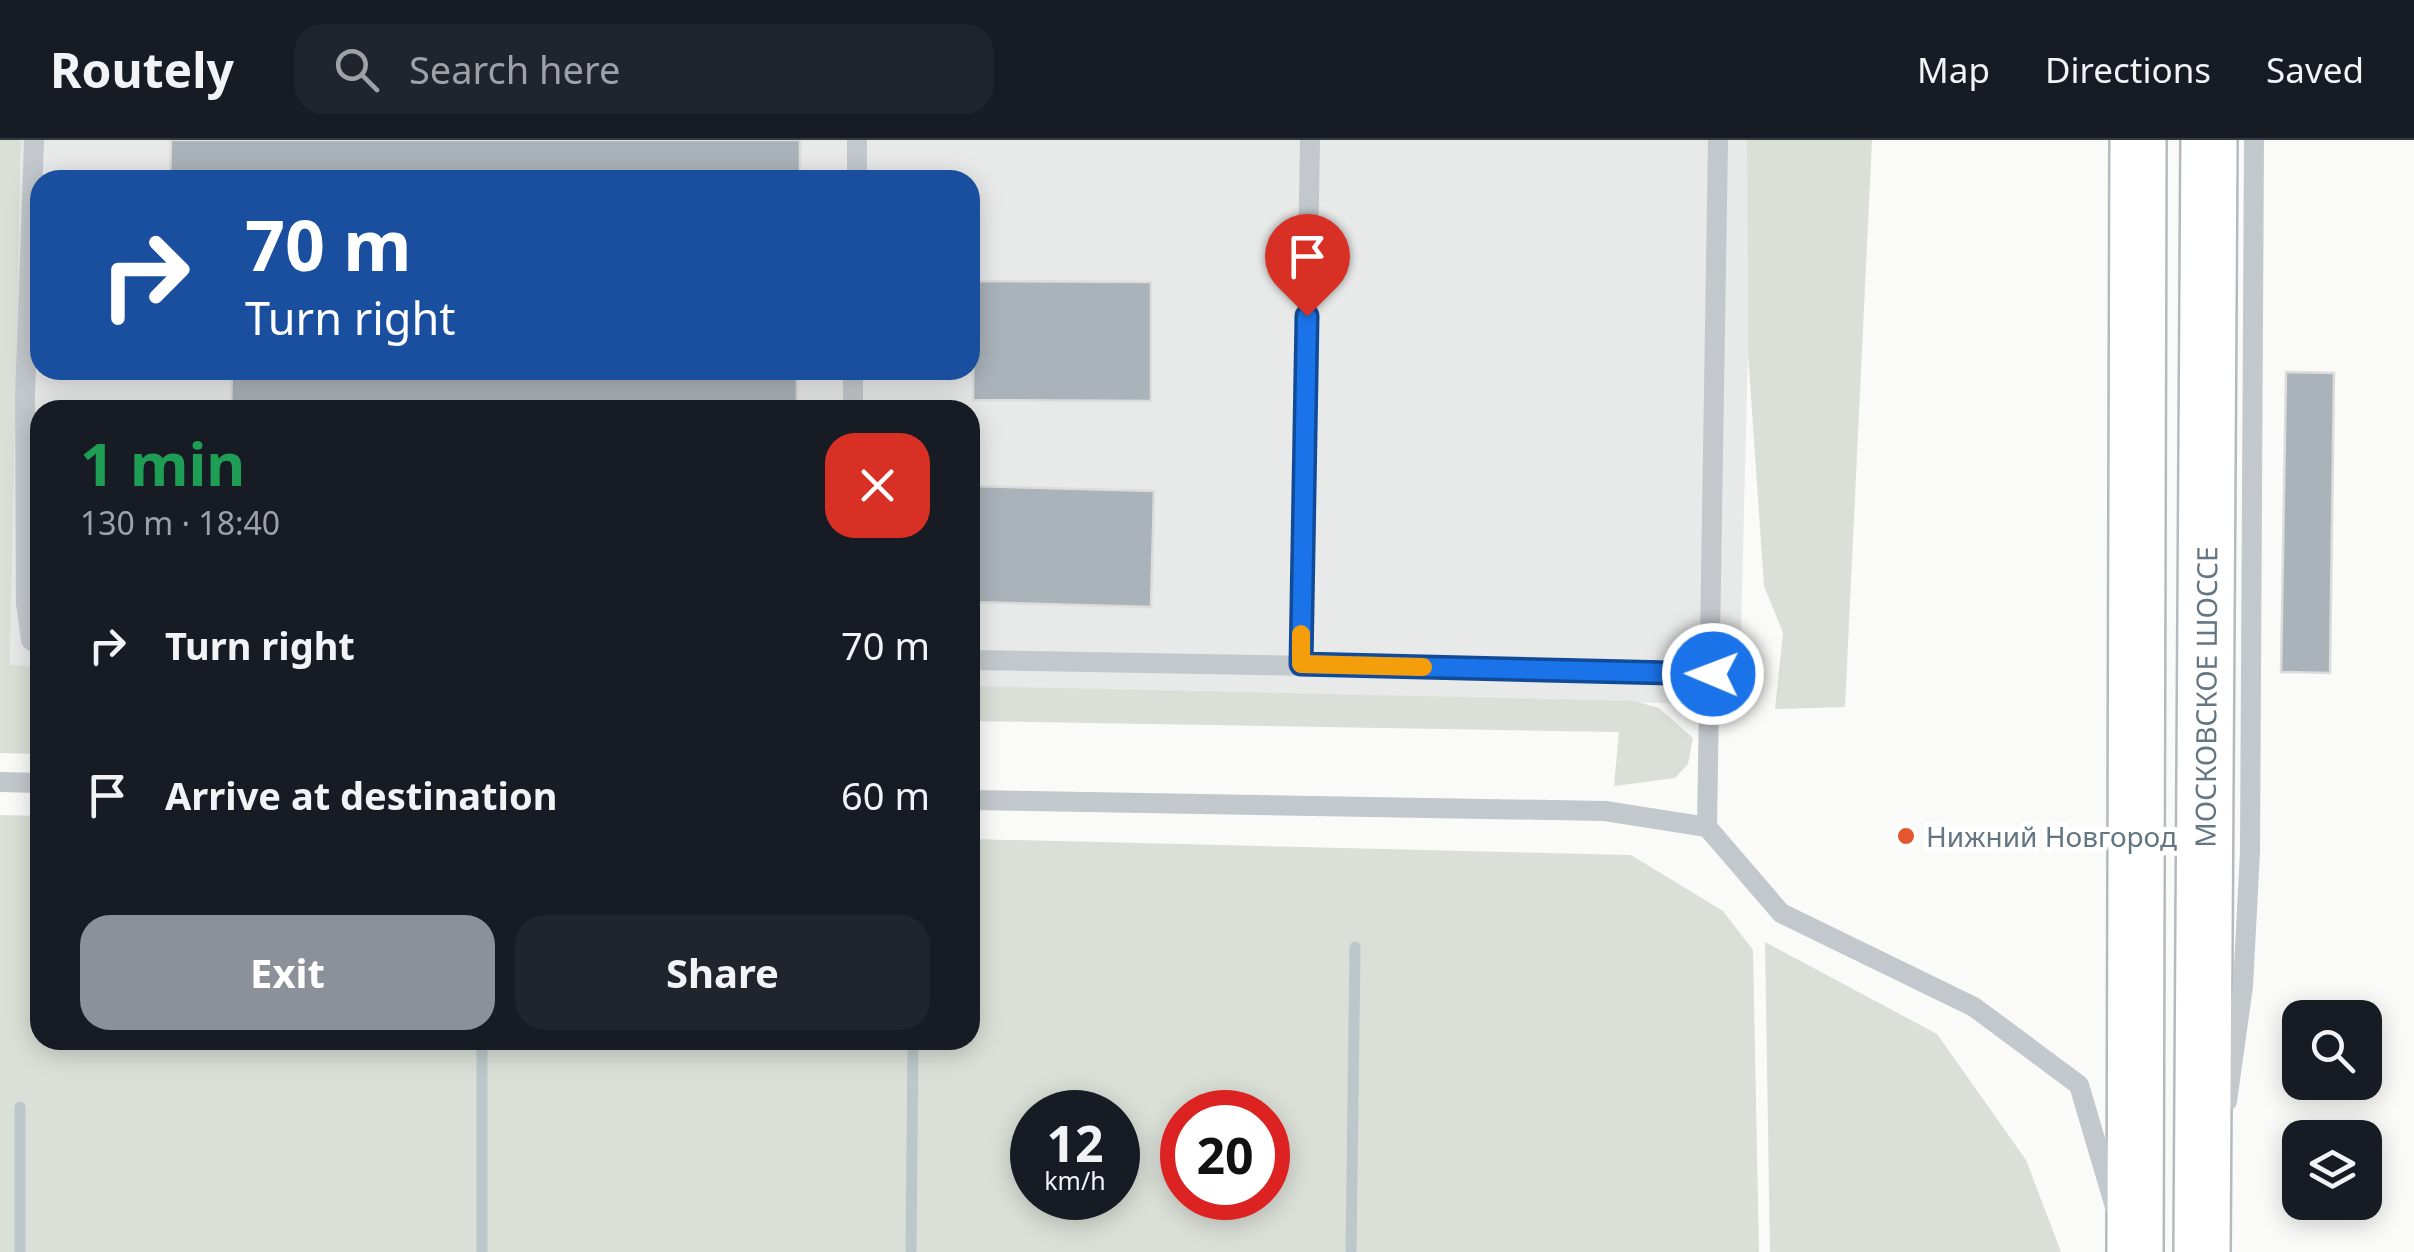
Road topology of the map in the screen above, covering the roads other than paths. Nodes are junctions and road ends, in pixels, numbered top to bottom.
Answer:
1 (34, 140) edge
2 (857, 140) edge
3 (1310, 140) edge
4 (1718, 140) edge
5 (2138, 140) edge
6 (2209, 140) edge
7 (2254, 140) edge
8 (33, 170) edge
9 (856, 170) edge
10 (30, 254) edge
11 (30, 633) edge
12 (980, 660) edge
13 (1301, 664) junction
14 (1713, 674) junction
15 (0, 782) edge
16 (30, 783) edge
17 (980, 800) edge
18 (1707, 827) junction
19 (2132, 1252) edge
20 (2204, 1252) edge

1 - 8 lane
2 - 9 lane
3 - 13 lane
4 - 14 lane
5 - 19 main road
6 - 20 main road, МОСКОВСКОЕ ШОССЕ
7 - 20 lane
10 - 11 lane
12 - 13 lane
13 - 14 lane
14 - 18 lane
15 - 16 lane
17 - 18 lane
18 - 19 lane

